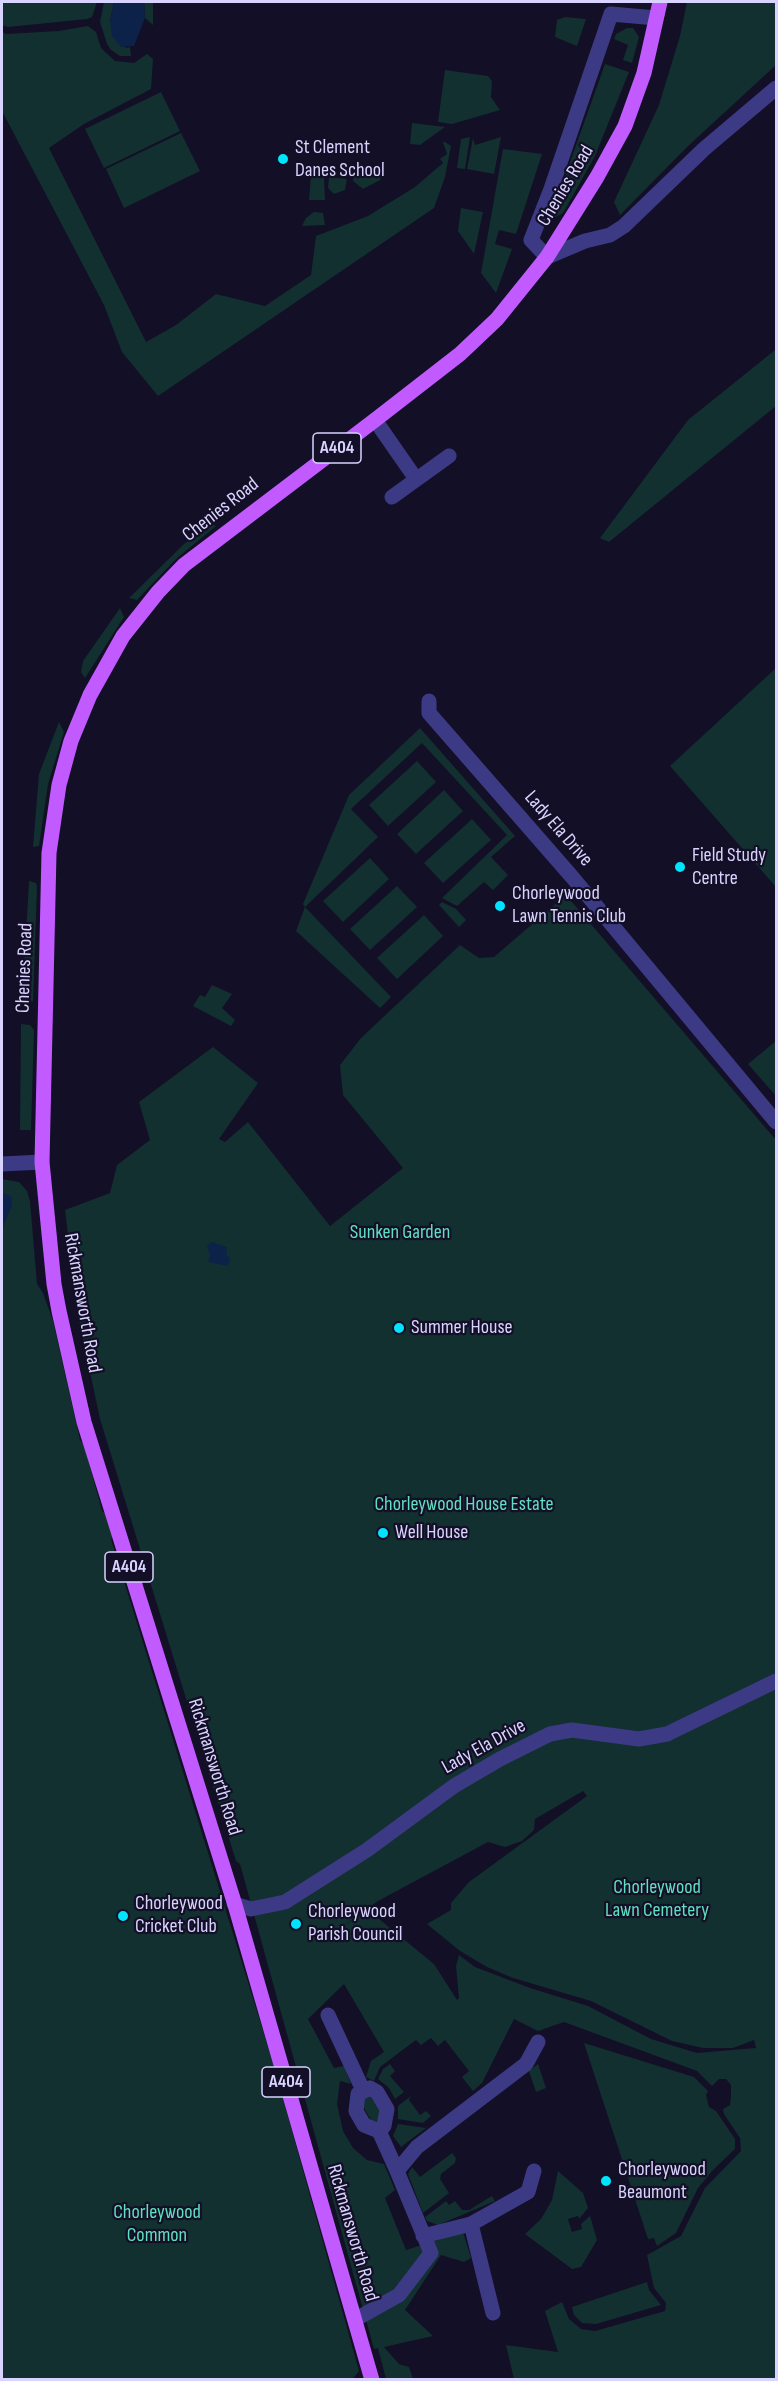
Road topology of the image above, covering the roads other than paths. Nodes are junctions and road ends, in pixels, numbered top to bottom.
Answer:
1 (660, 2) edge
2 (656, 18) junction
3 (777, 88) edge
4 (547, 257) junction
5 (375, 420) junction
6 (449, 456) dead end
7 (416, 479) junction
8 (392, 497) dead end
9 (429, 701) dead end
10 (777, 1122) edge
11 (42, 1162) junction
12 (2, 1164) edge
13 (777, 1681) edge
14 (234, 1904) junction
15 (328, 2015) dead end
16 (538, 2042) dead end
17 (363, 2090) junction
18 (379, 2131) junction
19 (397, 2171) junction
20 (534, 2171) dead end
21 (471, 2224) junction
22 (423, 2236) junction
23 (493, 2313) dead end
24 (356, 2319) junction
25 (372, 2379) edge

1 - 2 main road, Chenies Road / A404
2 - 4 main road, Chenies Road / A404
2 - 4 street
3 - 4 street
4 - 5 main road, Chenies Road / A404
5 - 7 street
5 - 11 main road, Chenies Road / A404
6 - 7 street
7 - 8 street
9 - 10 street, Lady Ela Drive
11 - 12 street
11 - 14 main road, Rickmansworth Road / A404
13 - 14 street, Lady Ela Drive
14 - 24 main road, Rickmansworth Road / A404
15 - 17 street
16 - 19 street
17 - 18 street
17 - 18 street
18 - 19 street
19 - 22 street
20 - 21 street
21 - 22 street
21 - 23 street
22 - 24 street
24 - 25 main road, Rickmansworth Road / A404

